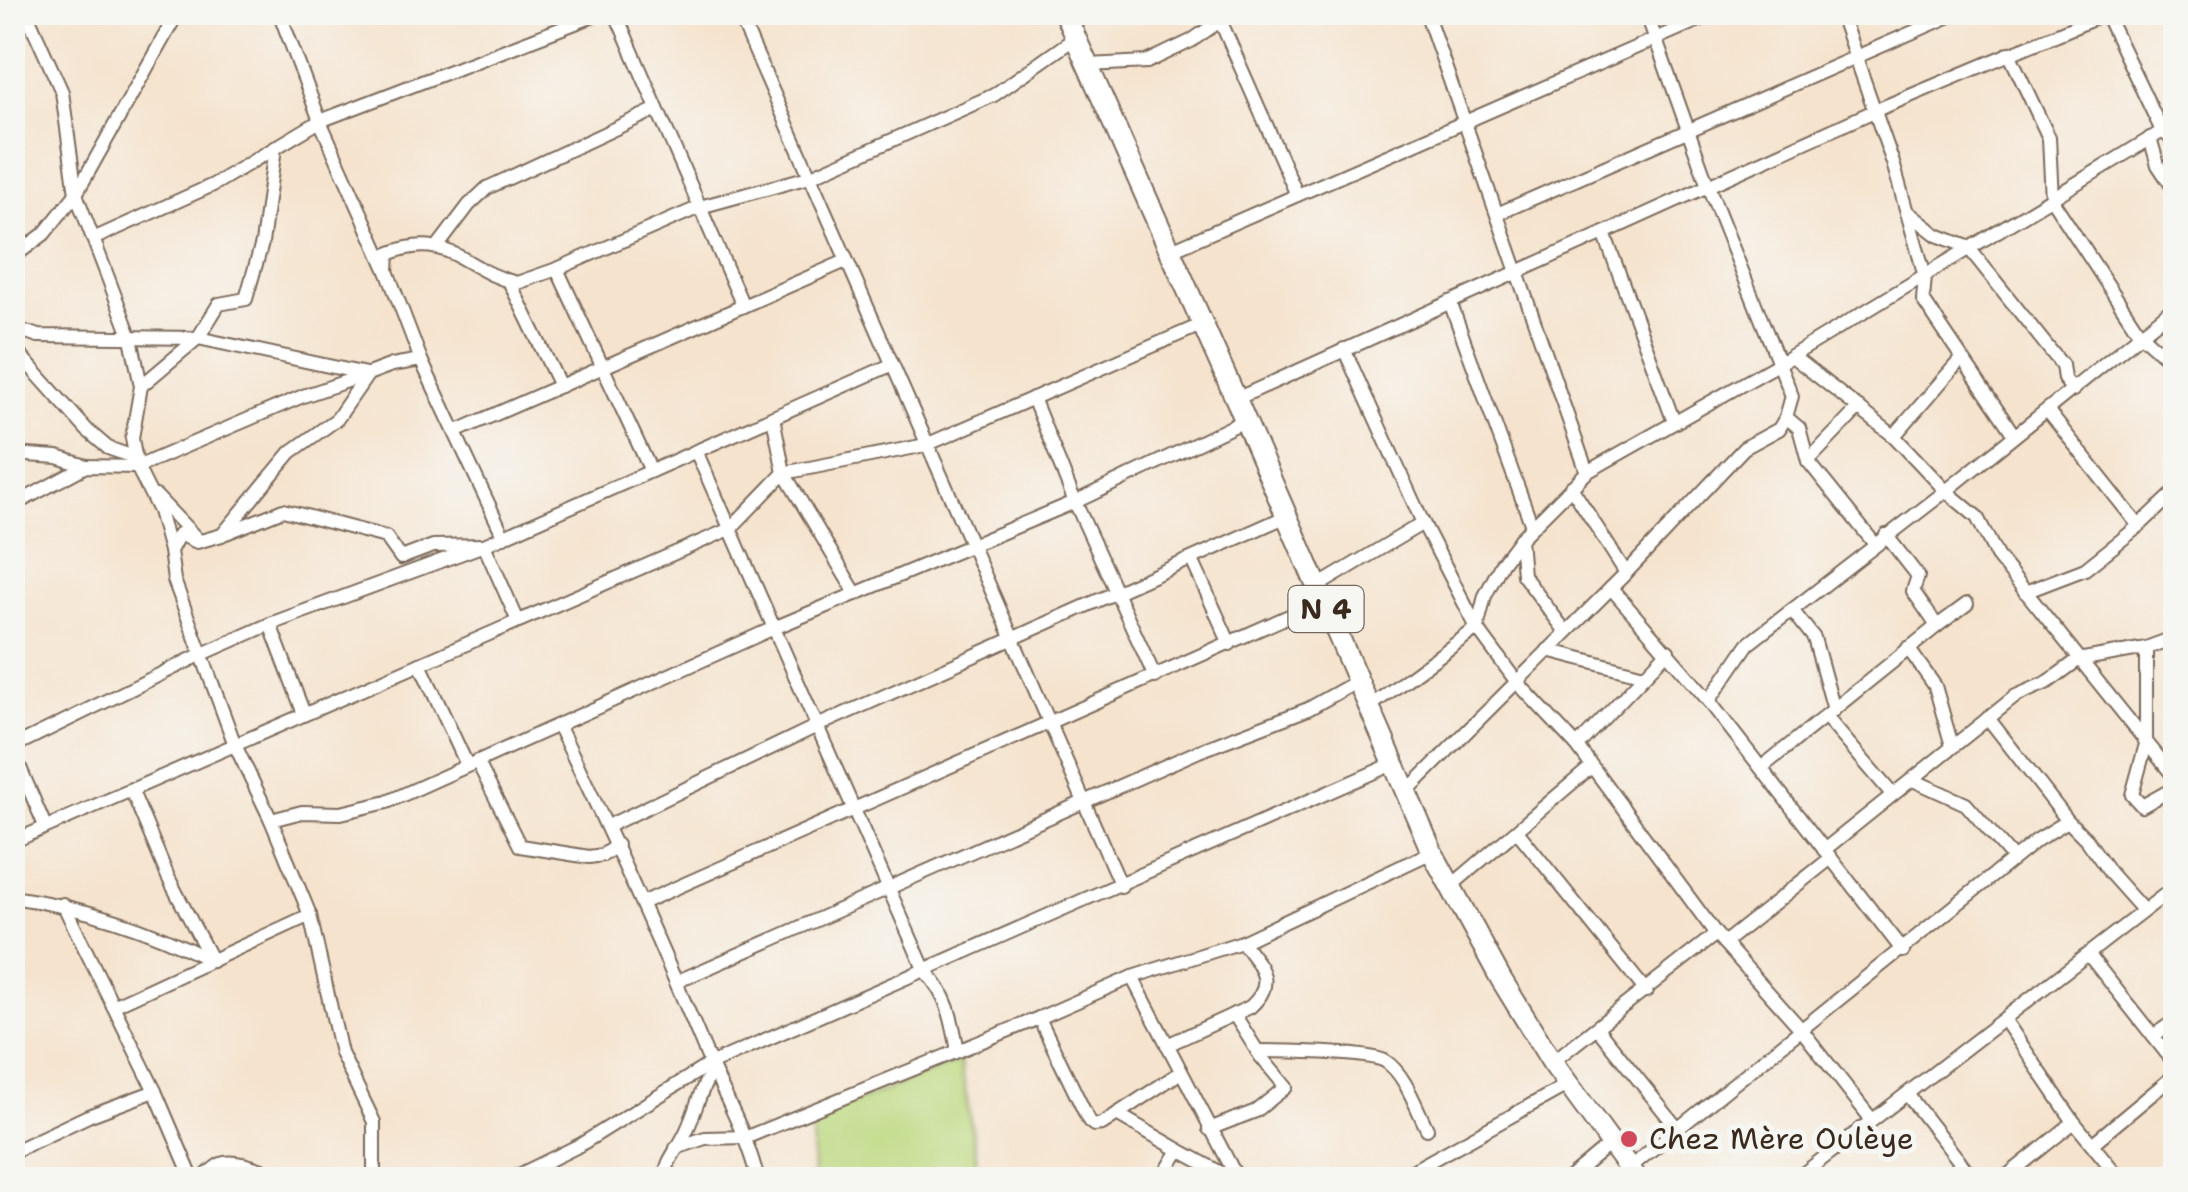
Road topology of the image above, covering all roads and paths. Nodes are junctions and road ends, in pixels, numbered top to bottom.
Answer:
1 (26, 12) edge
2 (178, 12) edge
3 (604, 12) edge
4 (615, 12) edge
5 (738, 12) edge
6 (1064, 12) edge
7 (1426, 12) edge
8 (1646, 12) edge
9 (1717, 12) edge
10 (1840, 12) edge
11 (1960, 12) edge
12 (2105, 13) edge
13 (284, 14) edge
14 (1227, 16) edge
15 (1075, 38) junction
16 (1655, 38) junction
17 (2008, 53) junction
18 (1854, 56) junction
19 (1088, 65) junction
20 (657, 108) junction
21 (1874, 111) junction
22 (320, 122) junction
23 (1464, 122) junction
24 (2176, 124) edge
25 (1688, 130) junction
26 (2156, 135) junction
27 (2176, 142) edge
28 (275, 148) junction
29 (809, 177) junction
30 (1708, 186) junction
31 (2176, 192) edge
32 (76, 194) junction
33 (1297, 195) junction
34 (2052, 200) junction
35 (700, 207) junction
36 (1907, 212) junction
37 (1497, 214) junction
38 (1604, 232) junction
39 (93, 239) junction
40 (438, 246) junction
41 (1968, 247) junction
42 (1169, 251) junction
43 (12, 258) edge
44 (846, 261) junction
45 (557, 269) junction
46 (387, 271) junction
47 (1517, 272) junction
48 (1926, 276) junction
49 (509, 281) junction
50 (1450, 302) junction
51 (742, 306) junction
52 (2176, 306) edge
53 (1203, 324) junction
54 (12, 328) edge
55 (2140, 334) junction
56 (131, 338) junction
57 (198, 338) junction
58 (12, 346) edge
59 (1344, 349) junction
60 (1961, 359) junction
61 (422, 360) junction
62 (1786, 360) junction
63 (891, 365) junction
64 (2176, 366) edge
65 (602, 367) junction
66 (368, 374) junction
67 (141, 386) junction
68 (560, 386) junction
69 (2073, 390) junction
70 (1033, 398) junction
71 (1236, 398) junction
72 (1860, 408) junction
73 (2047, 410) junction
74 (1786, 416) junction
75 (774, 417) junction
76 (1246, 420) junction
77 (1674, 422) junction
78 (457, 431) junction
79 (2014, 435) junction
80 (1894, 436) junction
81 (926, 445) junction
82 (696, 451) junction
83 (12, 454) edge
84 (1808, 461) junction
85 (136, 462) junction
86 (86, 466) junction
87 (651, 471) junction
88 (784, 472) junction
89 (1586, 472) junction
90 (148, 487) junction
91 (1571, 487) junction
92 (1946, 491) junction
93 (2176, 491) edge
94 (1075, 502) junction
95 (12, 506) edge
96 (1287, 516) junction
97 (1422, 523) junction
98 (1532, 526) junction
99 (2140, 526) junction
100 (730, 529) junction
101 (222, 535) junction
102 (504, 536) junction
103 (1520, 539) junction
104 (1880, 539) junction
105 (484, 545) junction
106 (971, 545) junction
107 (170, 551) junction
108 (1192, 560) junction
109 (1626, 573) junction
110 (1610, 588) junction
111 (2025, 592) junction
112 (1116, 593) junction
113 (856, 594) junction
114 (1319, 594) junction
115 (1966, 604) dead end
116 (1792, 610) junction
117 (518, 621) junction
118 (270, 624) junction
119 (1937, 626) junction
120 (774, 628) junction
121 (1477, 628) junction
122 (1566, 632) junction
123 (2176, 637) edge
124 (1010, 640) junction
125 (1230, 644) junction
126 (1908, 648) junction
127 (2146, 648) junction
128 (1548, 650) junction
129 (1668, 650) junction
130 (200, 655) junction
131 (2078, 660) junction
132 (420, 664) junction
133 (1644, 674) junction
134 (1155, 677) junction
135 (1516, 681) junction
136 (1358, 682) junction
137 (1709, 700) junction
138 (1369, 707) junction
139 (304, 714) junction
140 (1830, 714) junction
141 (1988, 718) junction
142 (1047, 724) junction
143 (817, 726) junction
144 (558, 727) junction
145 (2146, 744) junction
146 (235, 745) junction
147 (1577, 746) junction
148 (1952, 746) junction
149 (12, 748) edge
150 (1395, 762) junction
151 (472, 763) junction
152 (1591, 767) junction
153 (1762, 768) junction
154 (2176, 779) edge
155 (1913, 780) junction
156 (2176, 787) edge
157 (130, 789) junction
158 (1406, 792) junction
159 (1892, 794) junction
160 (1086, 802) junction
161 (854, 809) junction
162 (271, 820) junction
163 (2068, 821) junction
164 (45, 826) junction
165 (608, 826) junction
166 (1518, 830) junction
167 (12, 842) edge
168 (617, 845) junction
169 (1432, 852) junction
170 (1828, 854) junction
171 (2013, 858) junction
172 (1121, 886) junction
173 (1450, 886) junction
174 (2176, 886) edge
175 (889, 890) junction
176 (12, 897) edge
177 (644, 902) junction
178 (63, 904) junction
179 (2142, 910) junction
180 (310, 914) junction
181 (1720, 938) junction
182 (1242, 942) junction
183 (1903, 950) junction
184 (2088, 954) junction
185 (212, 961) junction
186 (925, 971) junction
187 (1132, 977) junction
188 (676, 982) junction
189 (1646, 990) junction
190 (113, 1006) junction
191 (1234, 1014) junction
192 (1039, 1018) junction
193 (2004, 1019) junction
194 (2176, 1020) edge
195 (1597, 1028) junction
196 (1801, 1029) junction
197 (2153, 1036) junction
198 (1167, 1045) junction
199 (1257, 1050) junction
200 (958, 1052) junction
201 (1552, 1062) junction
202 (2176, 1065) edge
203 (712, 1067) junction
204 (1182, 1072) junction
205 (2176, 1074) edge
206 (1567, 1084) junction
207 (155, 1091) junction
208 (1907, 1094) junction
209 (1118, 1114) junction
210 (1872, 1120) junction
211 (2074, 1122) junction
212 (1209, 1129) junction
213 (1427, 1129) dead end
214 (1678, 1129) junction
215 (746, 1137) junction
216 (1610, 1144) junction
217 (2092, 1144) junction
218 (676, 1148) junction
219 (1179, 1150) junction
220 (12, 1152) edge
221 (1584, 1174) edge
222 (1634, 1174) edge
223 (757, 1177) edge
224 (197, 1180) edge
225 (291, 1180) edge
226 (374, 1180) edge
227 (510, 1180) edge
228 (664, 1180) edge
229 (742, 1180) edge
230 (1160, 1180) edge
231 (1236, 1180) edge
232 (1396, 1180) edge
233 (1567, 1180) edge
234 (1795, 1180) edge
235 (1974, 1180) edge
236 (2002, 1180) edge
237 (2120, 1180) edge

1 - 32 street
2 - 32 street
3 - 22 street
4 - 20 street
5 - 29 street
6 - 15 main road, N 4
7 - 23 street
8 - 16 street
9 - 16 street
10 - 18 street
11 - 18 street
12 - 17 street
12 - 26 street
13 - 22 street
14 - 19 street
14 - 33 street
15 - 19 main road, N 4
15 - 29 street
16 - 23 street
16 - 25 street
17 - 21 street
17 - 34 street
18 - 21 street
18 - 25 street
19 - 42 main road, N 4
20 - 35 street
20 - 40 street
21 - 30 street
21 - 36 street
22 - 28 street
22 - 46 street
23 - 33 street
23 - 37 street
24 - 26 street
25 - 30 street
25 - 37 street
26 - 27 street
26 - 31 street
26 - 34 street
28 - 39 street
28 - 57 street
29 - 35 street
29 - 44 street
30 - 38 street
30 - 62 street
32 - 39 street
32 - 43 street
33 - 42 street
34 - 41 street
34 - 55 street
35 - 45 street
35 - 51 street
36 - 41 street
36 - 48 street
37 - 47 street
38 - 47 street
38 - 77 street
39 - 56 street
40 - 46 street
40 - 49 street
41 - 48 street
41 - 69 street
42 - 53 main road, N 4
44 - 51 street
44 - 63 street
45 - 49 street
45 - 65 street
46 - 61 street
47 - 50 street
47 - 89 street
48 - 60 street
48 - 62 street
49 - 68 street
50 - 59 street
50 - 98 street
51 - 65 street
52 - 55 street
53 - 70 street
53 - 71 main road, N 4
54 - 56 street
55 - 64 street
55 - 69 street
56 - 57 street
56 - 67 street
57 - 66 street
57 - 67 street
58 - 85 street
59 - 71 street
59 - 97 street
60 - 79 street
60 - 80 street
61 - 66 street
61 - 78 street
62 - 72 street
62 - 74 street
62 - 77 street
63 - 75 street
63 - 81 street
65 - 68 street
65 - 87 street
66 - 85 street
66 - 101 street
67 - 85 street
68 - 78 street
69 - 73 street
70 - 81 street
70 - 94 street
71 - 76 main road, N 4
72 - 80 street
72 - 84 street
73 - 79 street
73 - 99 street
74 - 84 street
74 - 109 street
75 - 82 street
75 - 88 street
76 - 94 street
76 - 96 main road, N 4
77 - 89 street
78 - 102 street
79 - 92 street
80 - 92 street
81 - 88 street
81 - 106 street
82 - 87 street
82 - 100 street
83 - 86 street
84 - 104 street
85 - 86 street
85 - 90 street
86 - 95 street
87 - 102 street
88 - 100 street
88 - 113 street
89 - 91 street
90 - 101 street
90 - 107 street
91 - 98 street
91 - 109 street
92 - 104 street
92 - 111 street
93 - 99 street
94 - 106 street
94 - 112 street
96 - 108 street
96 - 114 main road, N 4
97 - 114 street
97 - 121 street
98 - 103 street
99 - 111 street
100 - 117 street
100 - 120 street
101 - 105 street
101 - 107 street
102 - 105 street
103 - 121 street
103 - 122 street
104 - 116 street
104 - 119 street
105 - 117 street
105 - 118 street
106 - 113 street
106 - 124 street
107 - 130 street
108 - 112 street
108 - 125 street
109 - 110 street
110 - 122 street
110 - 129 street
111 - 131 street
112 - 124 street
112 - 134 street
113 - 120 street
114 - 125 street
114 - 136 main road, N 4
115 - 119 street
116 - 137 street
116 - 140 street
117 - 132 street
118 - 130 street
118 - 139 street
119 - 126 street
120 - 143 street
120 - 144 street
121 - 135 street
121 - 138 street
122 - 128 street
123 - 127 street
124 - 142 street
124 - 143 street
125 - 134 street
126 - 140 street
126 - 148 street
127 - 131 street
127 - 145 street
128 - 133 street
128 - 135 street
129 - 133 street
129 - 137 street
130 - 146 street
130 - 149 street
131 - 141 street
131 - 145 street
132 - 139 street
132 - 151 street
133 - 147 street
134 - 142 street
135 - 147 street
135 - 158 street
136 - 138 main road, N 4
136 - 160 street
137 - 153 street
138 - 150 main road, N 4
139 - 146 street
140 - 153 street
140 - 159 street
141 - 148 street
141 - 163 street
142 - 160 street
142 - 161 street
143 - 161 street
143 - 165 street
144 - 151 street
144 - 165 street
145 - 154 street
145 - 156 street
146 - 157 street
146 - 162 street
147 - 152 street
148 - 155 street
149 - 164 street
150 - 158 main road, N 4
150 - 172 street
151 - 162 street
151 - 168 street
152 - 166 street
152 - 181 street
153 - 170 street
155 - 159 street
155 - 171 street
157 - 164 street
157 - 185 street
158 - 169 main road, N 4
159 - 170 street
160 - 172 street
160 - 175 street
161 - 175 street
161 - 177 street
162 - 180 street
163 - 171 street
163 - 179 street
164 - 167 street
165 - 168 street
166 - 173 street
166 - 189 street
168 - 177 street
169 - 173 main road, N 4
169 - 182 street
170 - 181 street
170 - 183 street
171 - 183 street
172 - 186 street
173 - 201 main road, N 4
174 - 179 street
175 - 186 street
175 - 188 street
176 - 178 street
177 - 188 street
178 - 185 street
178 - 190 street
179 - 184 street
180 - 185 street
180 - 226 street
181 - 189 street
181 - 196 street
182 - 187 street
182 - 191 street
183 - 196 street
184 - 193 street
184 - 197 street
185 - 190 street
186 - 200 street
186 - 203 street
187 - 192 street
187 - 198 street
188 - 203 street
189 - 195 street
190 - 207 street
191 - 198 street
191 - 199 street
192 - 200 street
192 - 209 street
193 - 208 street
193 - 211 street
194 - 197 street
195 - 201 street
195 - 214 street
196 - 210 street
196 - 214 street
197 - 202 street
198 - 204 street
199 - 212 street
199 - 213 street
200 - 215 street
201 - 206 main road, N 4
203 - 215 street
203 - 218 street
203 - 227 street
204 - 209 street
204 - 212 street
205 - 217 street
206 - 216 main road, N 4
206 - 232 street
207 - 220 street
207 - 224 street
208 - 210 street
208 - 235 street
209 - 219 street
210 - 234 street
211 - 217 street
211 - 236 street
212 - 231 street
214 - 222 street
215 - 218 street
215 - 223 street
216 - 221 street
216 - 222 main road, N 4
217 - 237 street
218 - 228 street
219 - 230 street
219 - 231 street
221 - 233 street
223 - 229 street
224 - 225 street

